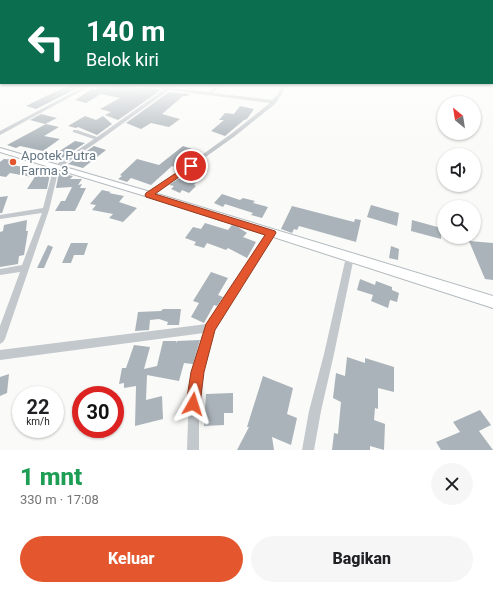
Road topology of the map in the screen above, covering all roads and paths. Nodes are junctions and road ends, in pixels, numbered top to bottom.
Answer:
1 (51, 106) edge
2 (144, 106) edge
3 (268, 106) edge
4 (75, 131) dead end
5 (0, 133) edge
6 (98, 139) junction
7 (0, 150) edge
8 (56, 167) junction
9 (149, 195) junction
10 (46, 210) junction
11 (0, 217) edge
12 (271, 233) junction
13 (350, 257) junction
14 (25, 268) junction
15 (0, 272) edge
16 (493, 302) edge
17 (210, 328) junction
18 (0, 339) edge
19 (0, 355) edge
20 (193, 450) edge
21 (308, 450) edge

1 - 5 street
2 - 6 street
3 - 9 street
4 - 6 street
6 - 8 street
7 - 8 street
8 - 9 street
8 - 10 street
9 - 12 street
10 - 11 street
10 - 14 street
12 - 13 street
12 - 17 street
13 - 16 street
13 - 21 street
14 - 15 street
14 - 18 street
17 - 19 street
17 - 20 street

